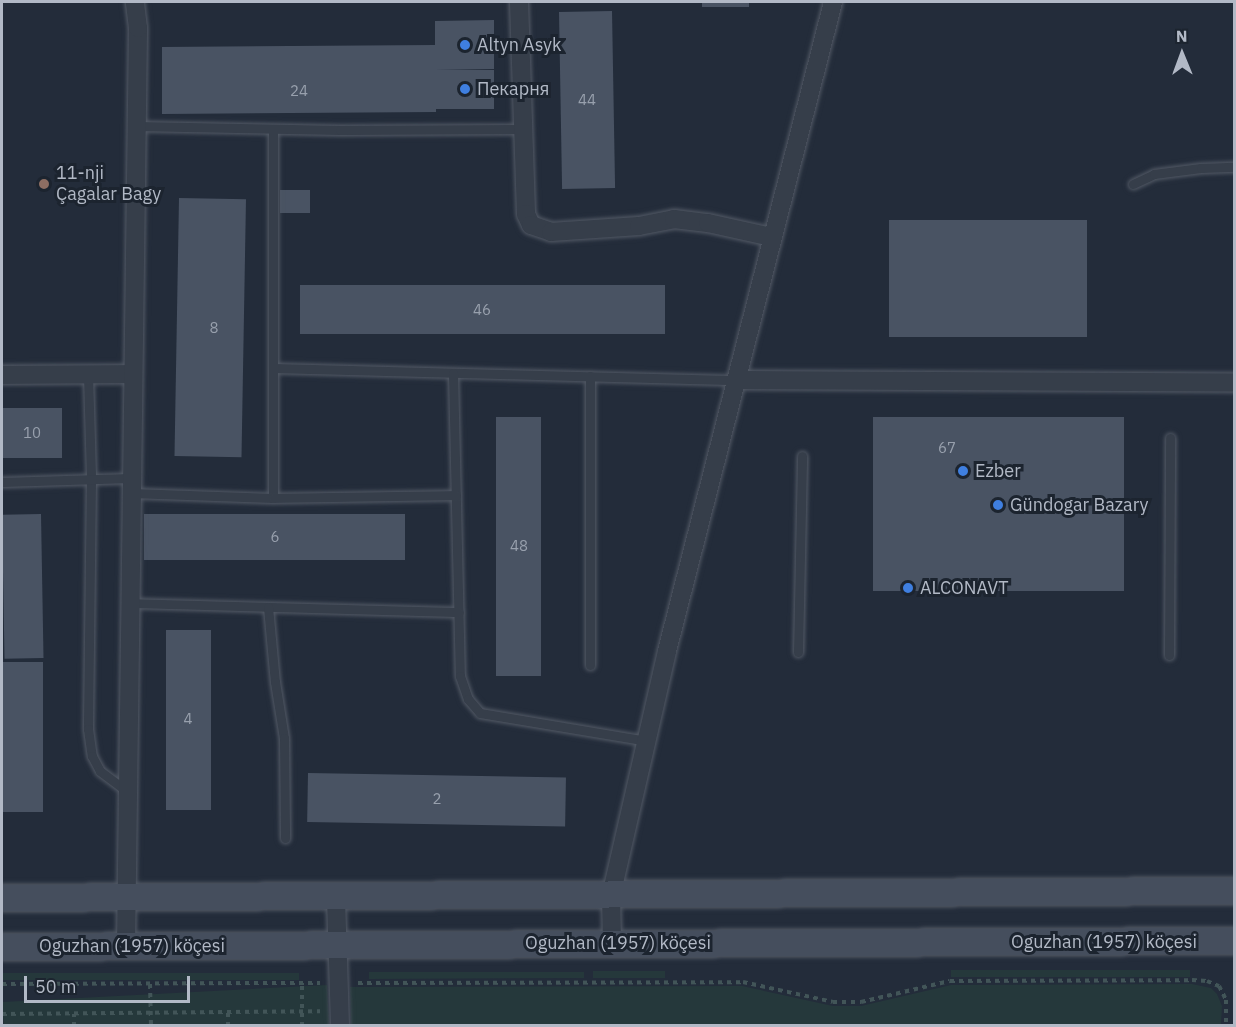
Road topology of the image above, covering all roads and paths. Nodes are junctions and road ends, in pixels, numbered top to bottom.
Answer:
1 (135, 2) edge
2 (519, 2) edge
3 (833, 2) edge
4 (136, 126) junction
5 (273, 129) junction
6 (523, 129) junction
7 (1234, 167) edge
8 (1133, 184) dead end
9 (771, 237) junction
10 (273, 368) junction
11 (453, 373) junction
12 (2, 375) edge
13 (88, 375) junction
14 (132, 375) junction
15 (590, 376) junction
16 (738, 380) junction
17 (1234, 384) edge
18 (1170, 438) dead end
19 (802, 456) dead end
20 (92, 479) junction
21 (2, 482) edge
22 (131, 485) junction
23 (456, 495) junction
24 (273, 498) junction
25 (129, 603) junction
26 (268, 607) junction
27 (459, 612) junction
28 (798, 652) dead end
29 (1169, 655) dead end
30 (590, 665) dead end
31 (647, 741) junction
32 (127, 791) junction
33 (285, 837) dead end
34 (1234, 891) edge
35 (611, 896) junction
36 (2, 898) edge
37 (336, 898) junction
38 (126, 899) junction
39 (1234, 941) edge
40 (612, 943) junction
41 (126, 946) junction
42 (336, 946) junction
43 (2, 947) edge
44 (302, 983) junction
45 (325, 983) dead end
46 (359, 983) dead end
47 (2, 984) edge
48 (150, 984) junction
49 (327, 1011) dead end
50 (302, 1012) junction
51 (151, 1013) junction
52 (228, 1013) junction
53 (2, 1014) edge
54 (74, 1014) junction
55 (74, 1026) edge
56 (151, 1026) edge
57 (228, 1026) edge
58 (302, 1026) edge
59 (340, 1026) edge
60 (1226, 1026) edge

1 - 4 street
2 - 6 street
3 - 9 street
4 - 5 lane
4 - 14 street
5 - 6 lane
5 - 10 lane
6 - 9 street
7 - 8 lane
9 - 16 street
10 - 11 lane
10 - 24 lane
11 - 15 lane
11 - 23 lane
12 - 13 street
13 - 14 street
13 - 20 lane
14 - 22 street
15 - 16 lane
15 - 30 lane
16 - 17 street
16 - 31 street
18 - 29 lane
19 - 28 lane
20 - 21 lane
20 - 22 lane
20 - 32 lane
22 - 24 lane
22 - 25 street
23 - 24 lane
23 - 27 lane
25 - 26 lane
25 - 32 street
26 - 27 lane
26 - 33 lane
27 - 31 lane
31 - 35 street
32 - 38 street
34 - 35 main road
35 - 37 main road
35 - 40 street
36 - 38 main road
37 - 38 main road
37 - 42 street
38 - 41 street
39 - 40 main road, Oguzhan (1957) köçesi
40 - 42 main road, Oguzhan (1957) köçesi
41 - 42 main road, Oguzhan (1957) köçesi
41 - 43 main road, Oguzhan (1957) köçesi
42 - 59 street
44 - 45 path
44 - 48 path
44 - 50 path
46 - 60 path
47 - 48 path
48 - 51 path
49 - 50 path
50 - 52 path
50 - 58 path
51 - 52 path
51 - 54 path
51 - 56 path
52 - 57 path
53 - 54 path
54 - 55 path

